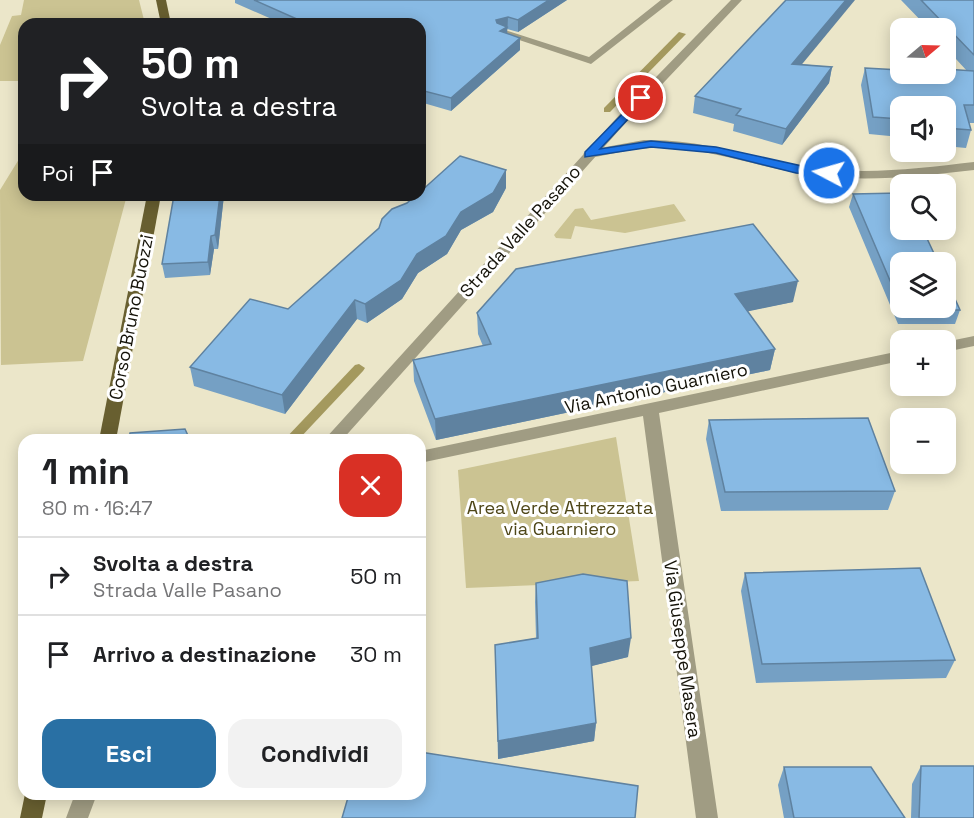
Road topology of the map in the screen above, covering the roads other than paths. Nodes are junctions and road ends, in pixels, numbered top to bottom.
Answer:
1 (161, 0) edge
2 (668, 0) edge
3 (736, 0) edge
4 (165, 18) edge
5 (504, 33) edge
6 (589, 154) junction
7 (974, 166) edge
8 (153, 201) edge
9 (974, 341) edge
10 (956, 345) edge
11 (890, 358) edge
12 (650, 410) junction
13 (108, 434) edge
14 (337, 434) edge
15 (426, 456) edge
16 (35, 800) edge
17 (84, 800) edge
18 (31, 818) edge
19 (77, 818) edge
20 (707, 818) edge

1 - 4 main road
2 - 5 street
3 - 6 street, Strada Valle Pasano
6 - 7 street
6 - 14 street, Strada Valle Pasano
8 - 13 main road, Corso Bruno Buozzi
9 - 10 street
11 - 12 street, Via Antonio Guarniero
12 - 15 street, Via Antonio Guarniero
12 - 20 street, Via Giuseppe Masera
16 - 18 main road
17 - 19 street

